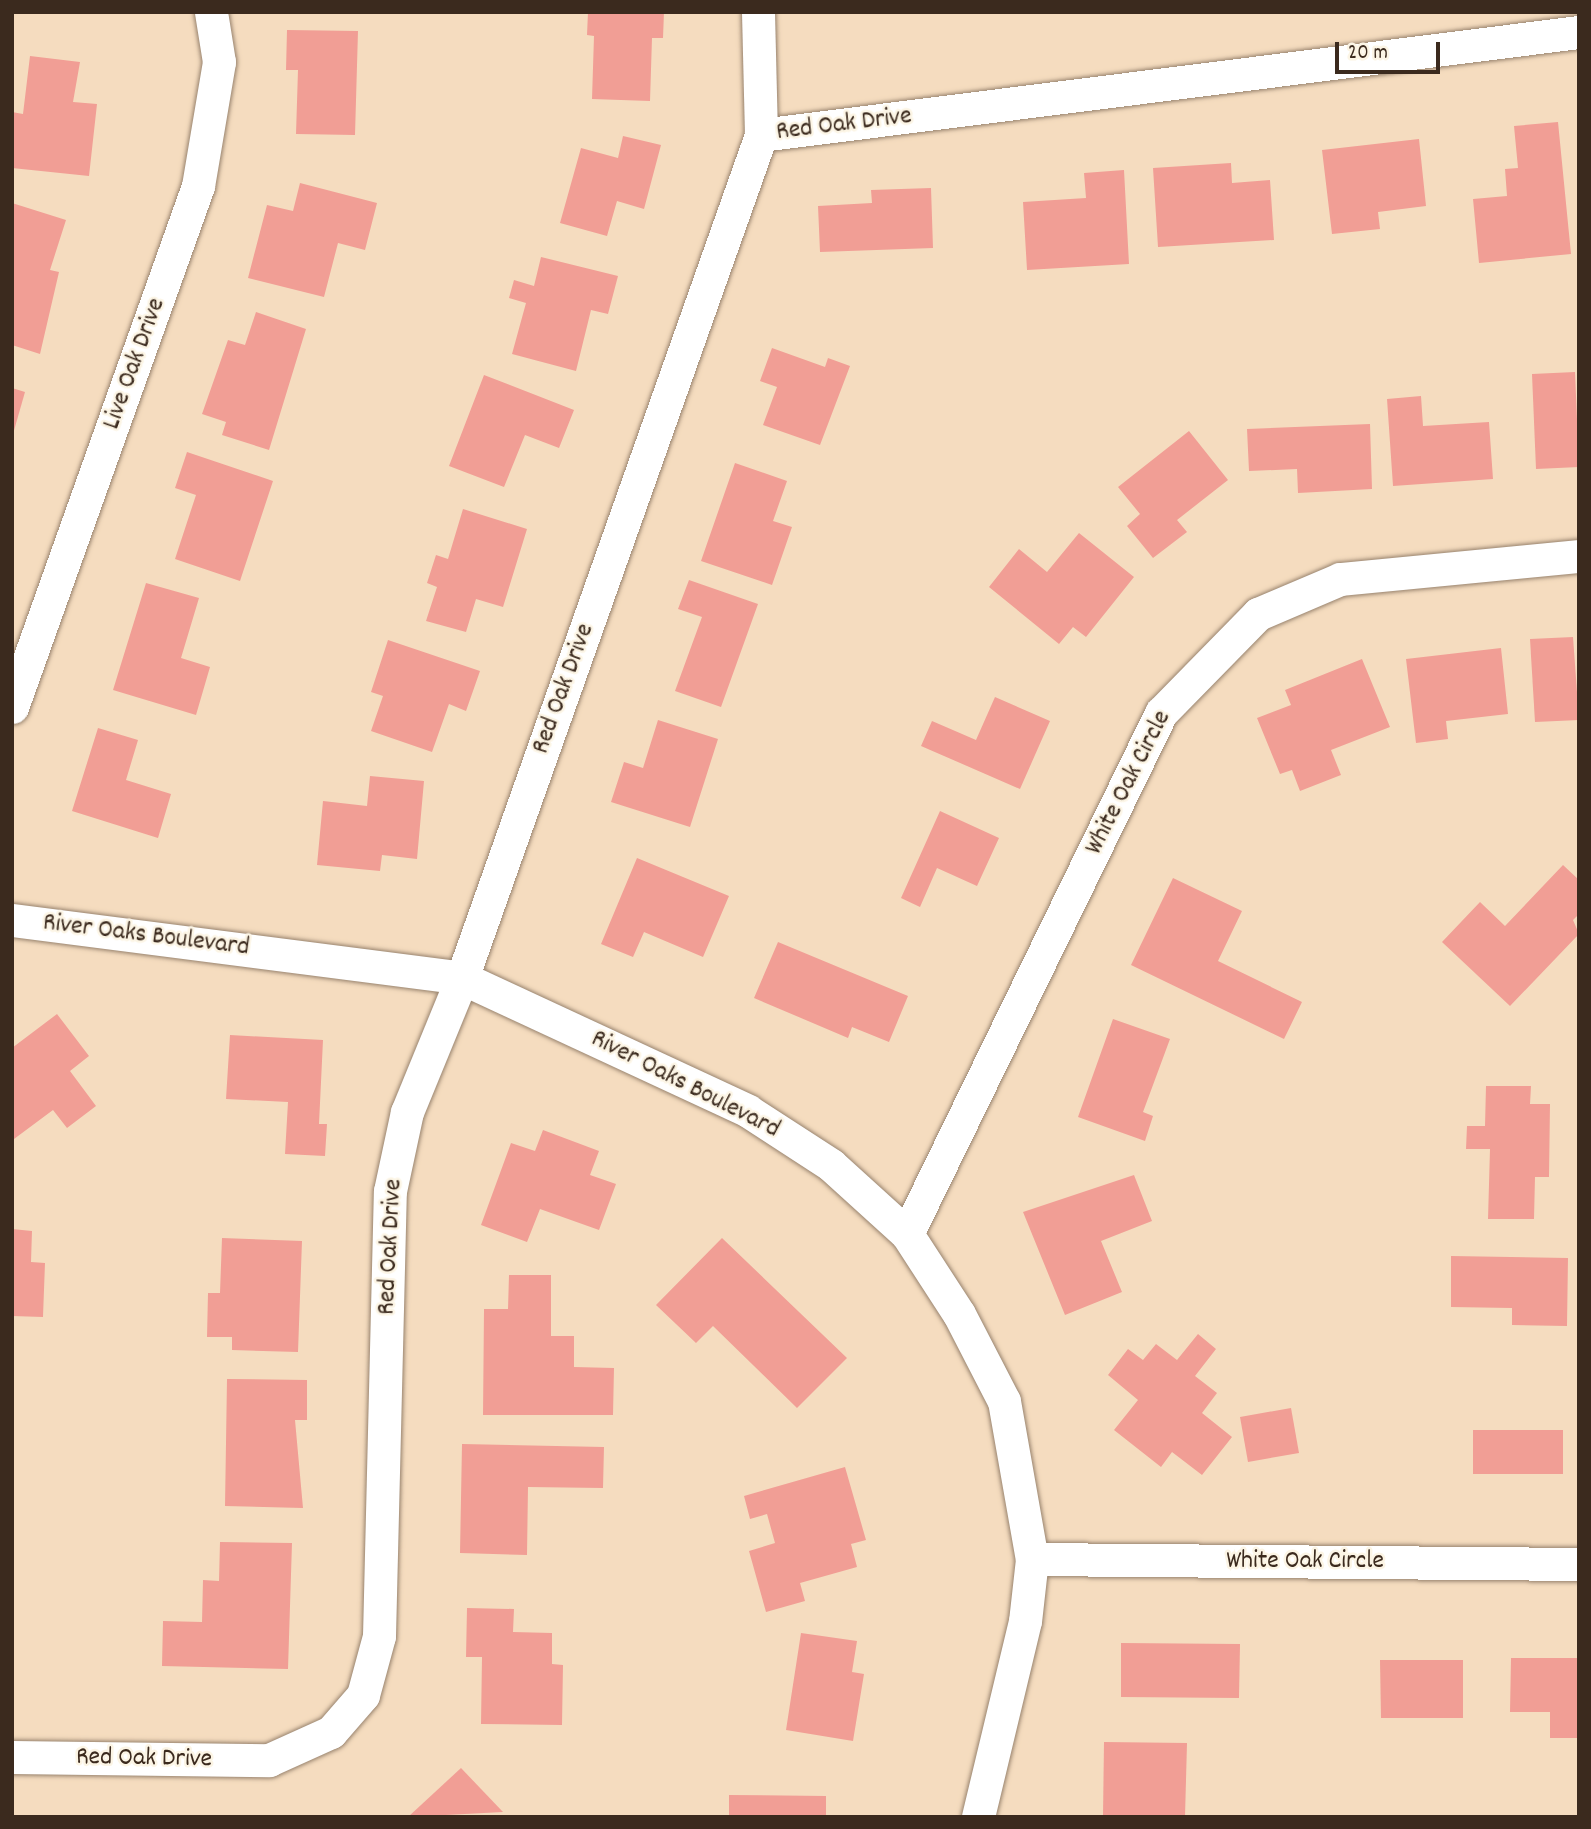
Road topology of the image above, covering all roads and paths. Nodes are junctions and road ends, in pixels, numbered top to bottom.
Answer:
1 (211, 12) edge
2 (758, 12) edge
3 (1579, 32) edge
4 (761, 135) junction
5 (1579, 556) edge
6 (12, 707) edge
7 (12, 920) edge
8 (462, 978) junction
9 (907, 1234) junction
10 (1032, 1559) junction
11 (1579, 1564) edge
12 (12, 1757) edge
13 (975, 1811) edge

1 - 6 street, Live Oak Drive
2 - 4 street
3 - 4 street, Red Oak Drive
4 - 8 street, Red Oak Drive
5 - 9 street, White Oak Circle
7 - 8 street, River Oaks Boulevard
8 - 9 street, River Oaks Boulevard
8 - 12 street, Red Oak Drive
9 - 10 street, River Oaks Boulevard
10 - 11 street, White Oak Circle
10 - 13 street, River Oaks Boulevard

